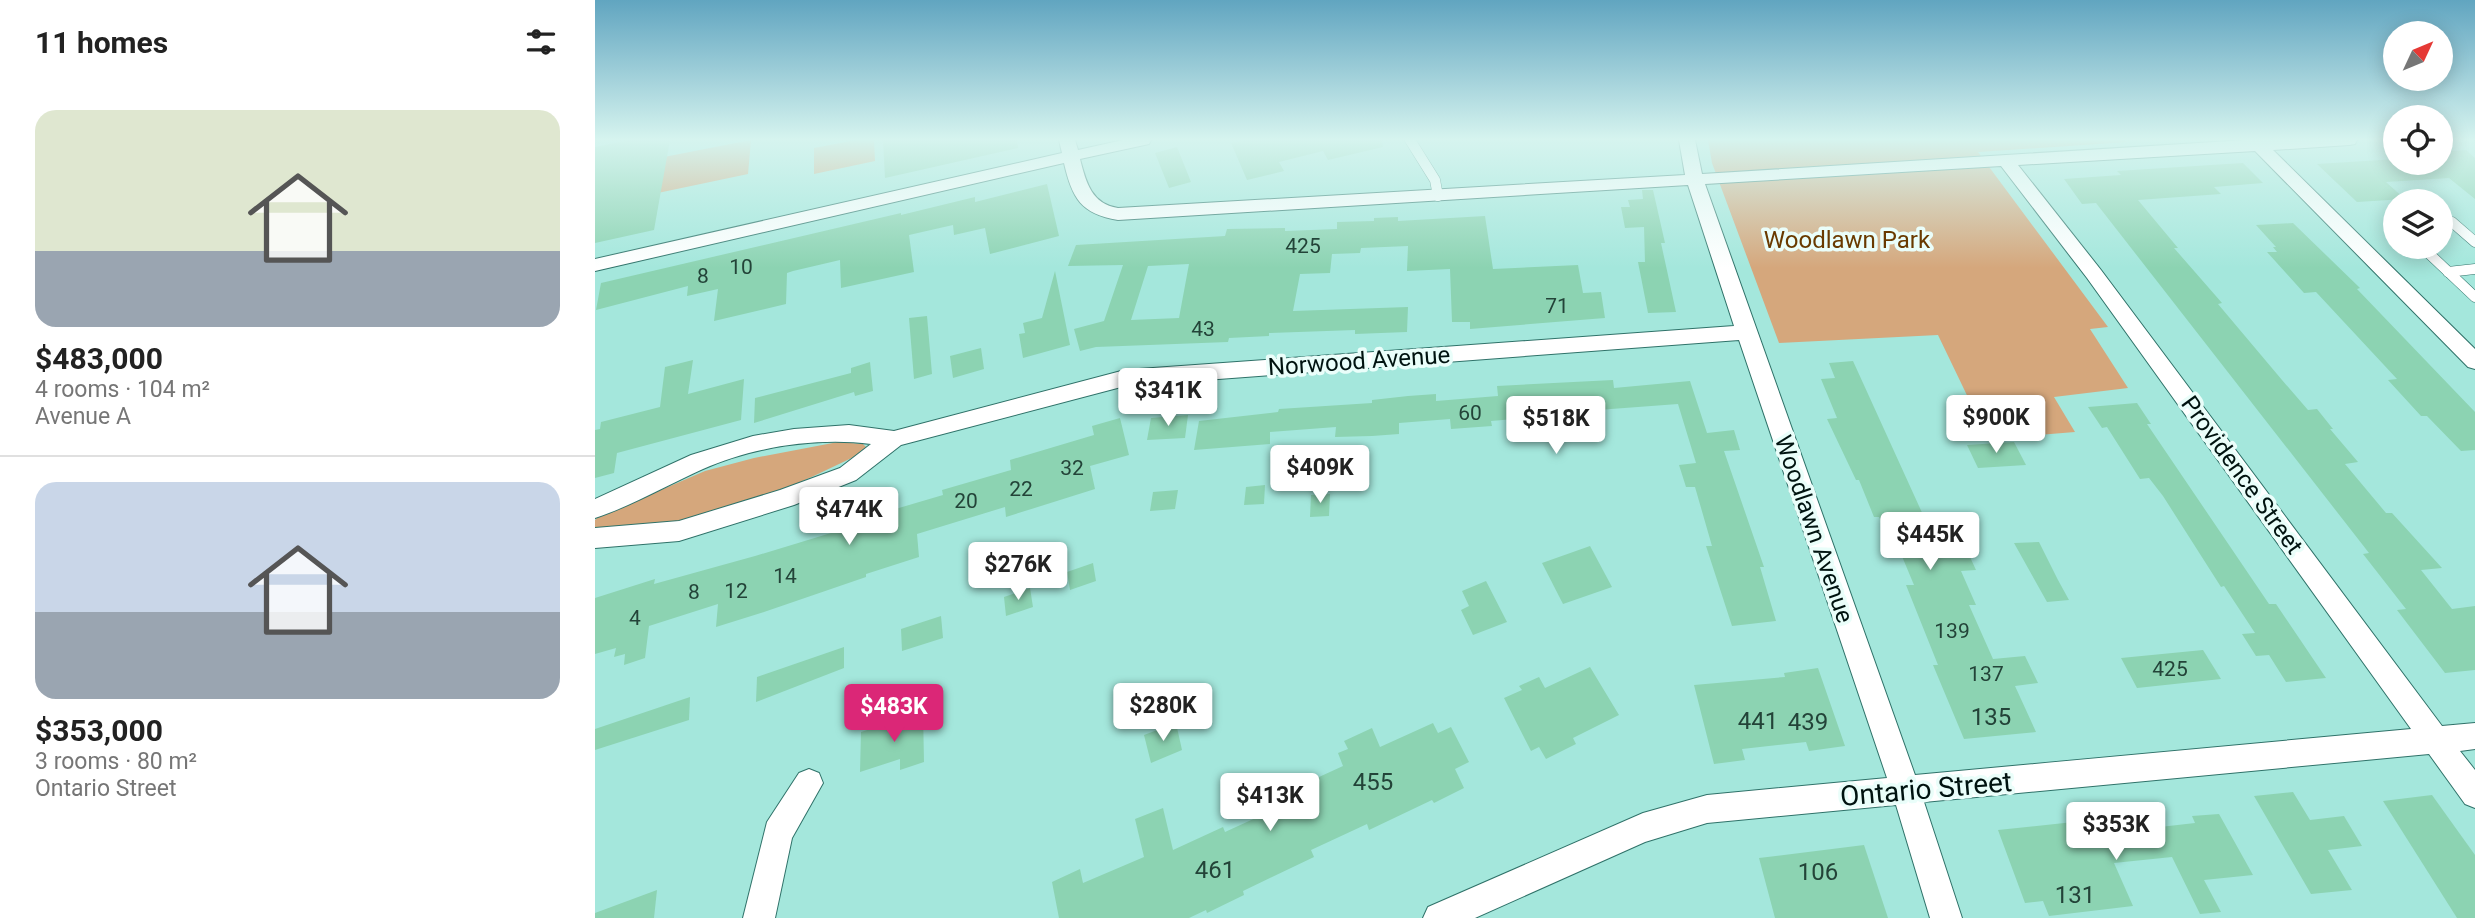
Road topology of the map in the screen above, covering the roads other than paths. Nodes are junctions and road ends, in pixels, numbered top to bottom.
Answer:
1 (928, 183) edge
2 (1081, 183) edge
3 (1436, 183) edge
4 (1649, 183) edge
5 (1696, 183) edge
6 (2023, 183) edge
7 (2297, 183) edge
8 (1438, 196) junction
9 (2453, 223) edge
10 (2475, 243) edge
11 (2434, 259) edge
12 (595, 265) edge
13 (2475, 269) edge
14 (2448, 272) junction
15 (2475, 297) edge
16 (1748, 332) junction
17 (2475, 362) edge
18 (894, 439) junction
19 (595, 509) edge
20 (595, 538) edge
21 (2475, 736) edge
22 (2437, 740) junction
23 (809, 783) dead end
24 (1906, 791) junction
25 (2475, 793) edge
26 (759, 918) edge
27 (1439, 918) edge
28 (1946, 918) edge

1 - 12 street
2 - 8 street
3 - 8 lane
4 - 8 street
5 - 16 street, Woodlawn Avenue
6 - 22 street, Providence Street
7 - 17 street
9 - 10 lane
11 - 14 lane
13 - 14 lane
14 - 15 lane
16 - 18 street, Norwood Avenue
16 - 24 street, Woodlawn Avenue
18 - 19 street, Norwood Avenue
18 - 20 street, Norwood Avenue
21 - 22 street, Ontario Street
22 - 24 street, Ontario Street
22 - 25 street, Providence Street
23 - 26 street
24 - 27 street, Ontario Street
24 - 28 street, Woodlawn Avenue

